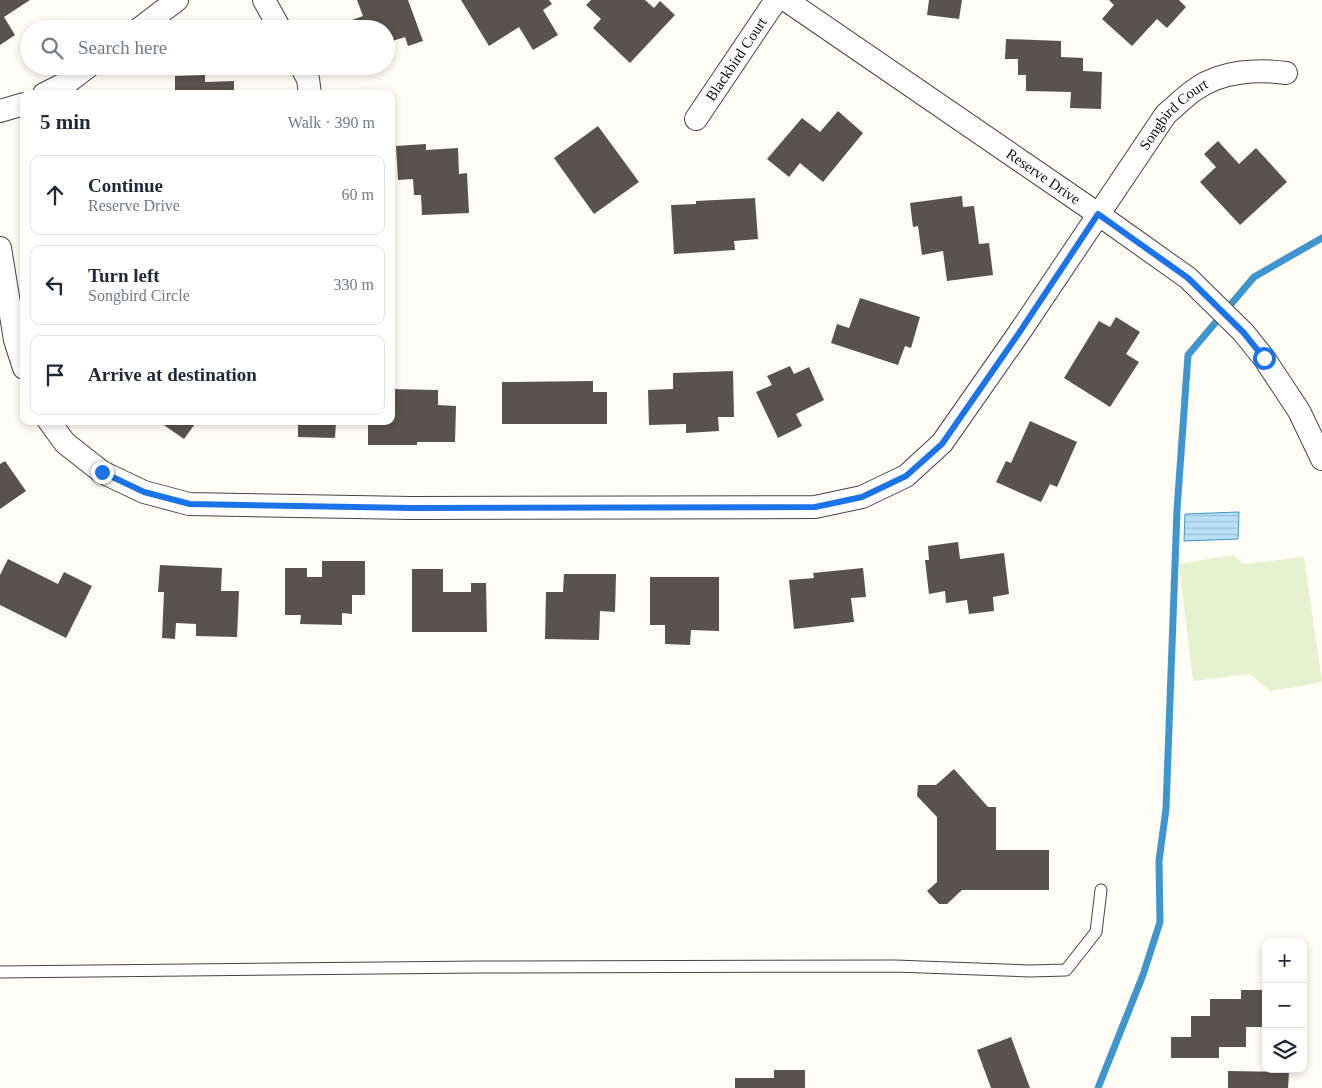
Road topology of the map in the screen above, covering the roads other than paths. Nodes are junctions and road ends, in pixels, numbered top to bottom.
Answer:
1 (177, 0) edge
2 (264, 0) edge
3 (776, 0) edge
4 (786, 0) edge
5 (151, 20) edge
6 (275, 20) edge
7 (1286, 73) dead end
8 (77, 75) edge
9 (306, 75) edge
10 (52, 90) edge
11 (309, 90) edge
12 (20, 105) edge
13 (0, 111) edge
14 (696, 119) dead end
15 (1098, 214) junction
16 (0, 248) edge
17 (20, 356) edge
18 (52, 425) edge
19 (1320, 448) edge
20 (1101, 890) dead end
21 (0, 972) edge

1 - 5 street
2 - 6 street
3 - 14 street, Blackbird Court
4 - 15 street, Reserve Drive
7 - 15 street, Songbird Court
8 - 10 street
9 - 11 street
12 - 13 street
15 - 18 street, Songbird Court
15 - 19 street, Reserve Drive
16 - 17 street
20 - 21 lane

